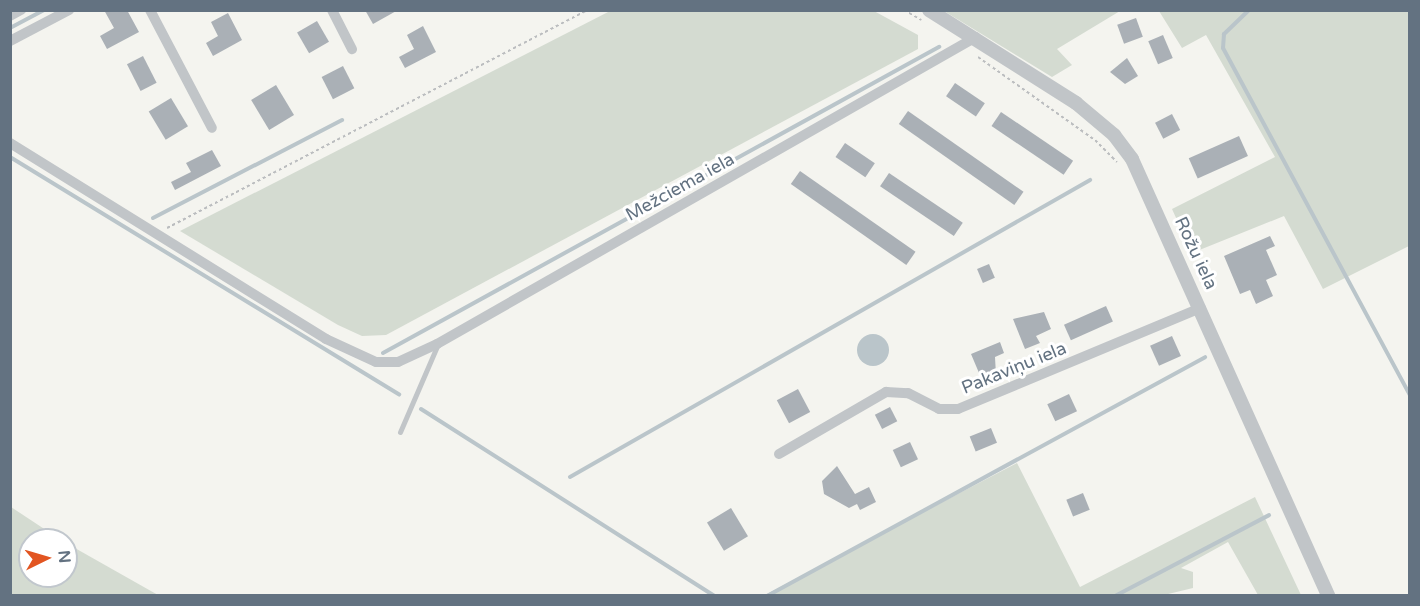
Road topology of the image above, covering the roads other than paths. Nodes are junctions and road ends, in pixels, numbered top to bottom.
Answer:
1 (21, 10) edge
2 (69, 10) edge
3 (150, 10) edge
4 (332, 10) edge
5 (10, 16) edge
6 (928, 17) edge
7 (976, 37) junction
8 (10, 41) edge
9 (352, 49) dead end
10 (212, 128) dead end
11 (10, 143) edge
12 (1201, 308) junction
13 (437, 344) junction
14 (400, 432) dead end
15 (779, 454) dead end
16 (1328, 596) edge

1 - 5 street
2 - 8 street
3 - 10 street
4 - 9 street
6 - 7 street, Rožu iela
7 - 12 street, Rožu iela
7 - 13 street, Mežciema iela
11 - 13 street, Mežciema iela
12 - 15 street, Pakaviņu iela
12 - 16 street, Rožu iela
13 - 14 lane

